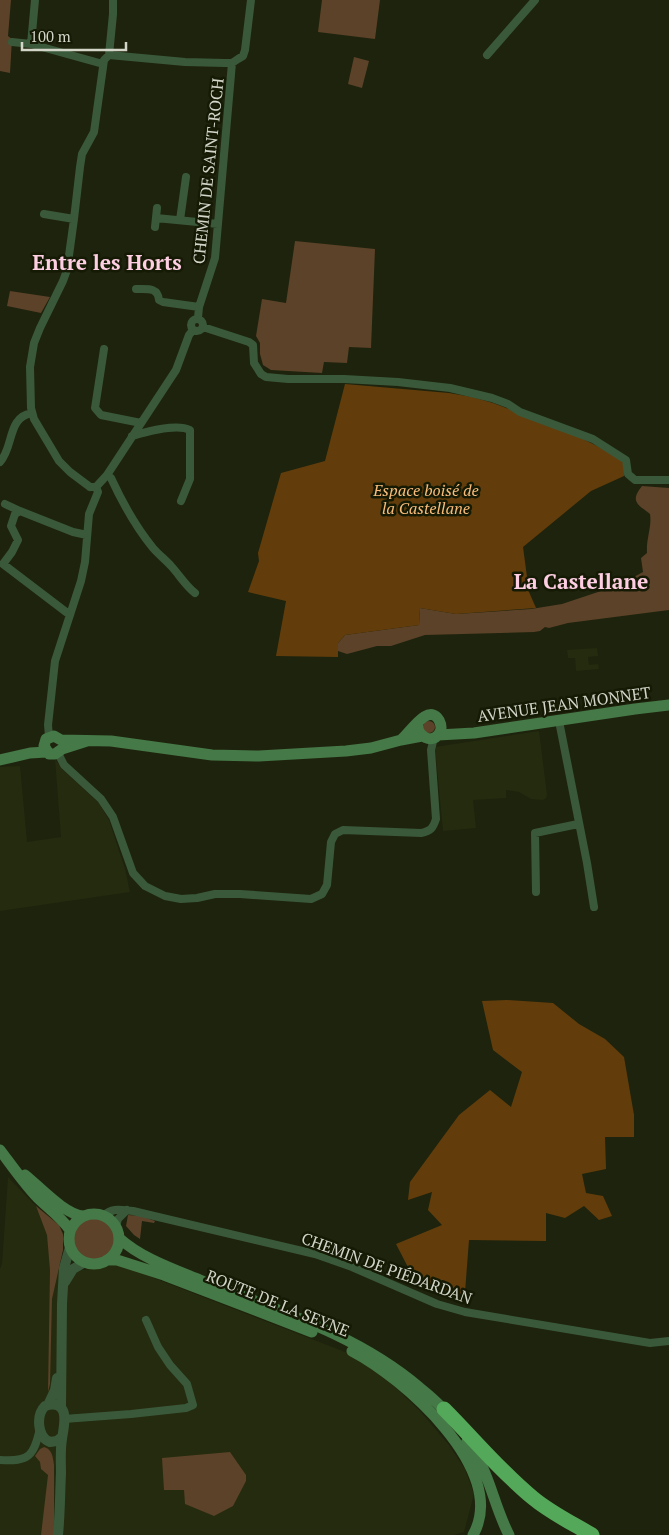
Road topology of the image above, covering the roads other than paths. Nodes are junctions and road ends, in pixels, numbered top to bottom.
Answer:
1 (35, 0) edge
2 (113, 0) edge
3 (251, 0) edge
4 (535, 0) edge
5 (12, 42) dead end
6 (31, 44) junction
7 (109, 55) junction
8 (487, 55) dead end
9 (232, 63) junction
10 (103, 64) junction
11 (186, 177) dead end
12 (157, 208) dead end
13 (44, 214) dead end
14 (156, 218) junction
15 (74, 219) junction
16 (180, 220) junction
17 (218, 224) junction
18 (155, 228) dead end
19 (136, 288) dead end
20 (199, 307) junction
21 (198, 318) junction
22 (203, 327) junction
23 (193, 330) junction
24 (104, 349) dead end
25 (32, 413) junction
26 (141, 423) junction
27 (132, 436) junction
28 (0, 462) edge
29 (107, 475) junction
30 (669, 480) edge
31 (94, 490) junction
32 (181, 502) dead end
33 (5, 504) dead end
34 (20, 511) junction
35 (87, 535) junction
36 (1, 563) edge
37 (195, 593) dead end
38 (70, 615) junction
39 (669, 705) edge
40 (559, 721) junction
41 (418, 723) junction
42 (432, 734) junction
43 (401, 740) junction
44 (53, 746) junction
45 (0, 754) edge
46 (0, 760) edge
47 (578, 824) junction
48 (536, 892) dead end
49 (594, 907) dead end
50 (0, 1150) edge
51 (9, 1161) junction
52 (127, 1210) junction
53 (84, 1216) junction
54 (104, 1216) junction
55 (116, 1226) junction
56 (70, 1230) junction
57 (119, 1238) junction
58 (70, 1247) junction
59 (107, 1260) junction
60 (86, 1262) junction
61 (63, 1287) junction
62 (146, 1320) dead end
63 (61, 1332) junction
64 (669, 1341) edge
65 (48, 1405) junction
66 (61, 1407) junction
67 (444, 1409) junction
68 (64, 1419) junction
69 (40, 1428) junction
70 (62, 1437) junction
71 (47, 1441) junction
72 (35, 1446) junction
73 (60, 1456) junction
74 (0, 1460) edge
75 (58, 1535) edge
76 (473, 1535) edge
77 (509, 1535) edge
78 (592, 1535) edge

1 - 6 street
2 - 7 street
3 - 9 street, CHEMIN DE SAINT-ROCH
4 - 8 street
5 - 6 street
6 - 10 street
7 - 9 street
7 - 10 street
9 - 17 street, CHEMIN DE SAINT-ROCH
10 - 15 street
11 - 16 street
12 - 14 street
13 - 15 street
14 - 16 street
14 - 18 street
15 - 25 street
16 - 17 street
17 - 20 street, CHEMIN DE SAINT-ROCH
19 - 20 street
20 - 21 street, CHEMIN DE SAINT-ROCH
21 - 22 street
21 - 23 street
22 - 23 street
22 - 30 street
23 - 26 street
24 - 26 street
25 - 28 street
25 - 31 street
26 - 27 street
27 - 29 street
27 - 32 street
29 - 31 street
29 - 37 street
31 - 35 street
33 - 34 street
34 - 35 street
34 - 36 street
35 - 38 street
36 - 38 street
38 - 44 street
39 - 40 main road, AVENUE JEAN MONNET
40 - 42 main road, AVENUE JEAN MONNET
40 - 47 street
41 - 42 main road
41 - 42 main road, AVENUE JEAN MONNET
41 - 43 main road
42 - 43 main road
42 - 44 street
43 - 44 main road
44 - 45 main road
44 - 46 main road
47 - 48 street
47 - 49 street
50 - 51 main road
51 - 53 main road
51 - 56 main road
52 - 54 street
52 - 55 street
52 - 64 street, CHEMIN DE PIÉDARDAN
53 - 54 main road
53 - 56 main road
54 - 55 main road
55 - 57 main road
56 - 58 main road
57 - 59 main road
57 - 67 main road, ROUTE DE LA SEYNE
58 - 60 main road
58 - 61 street
59 - 60 main road
59 - 76 main road, ROUTE DE LA SEYNE
60 - 61 street
61 - 63 street
62 - 68 street
63 - 65 street
63 - 66 street
65 - 66 street
65 - 69 street
66 - 68 street
67 - 77 main road, ROUTE DE LA SEYNE
67 - 78 highway
68 - 70 street
69 - 71 street
69 - 72 street
70 - 71 street
70 - 73 street
71 - 72 street
71 - 73 street
72 - 74 street
73 - 75 street

